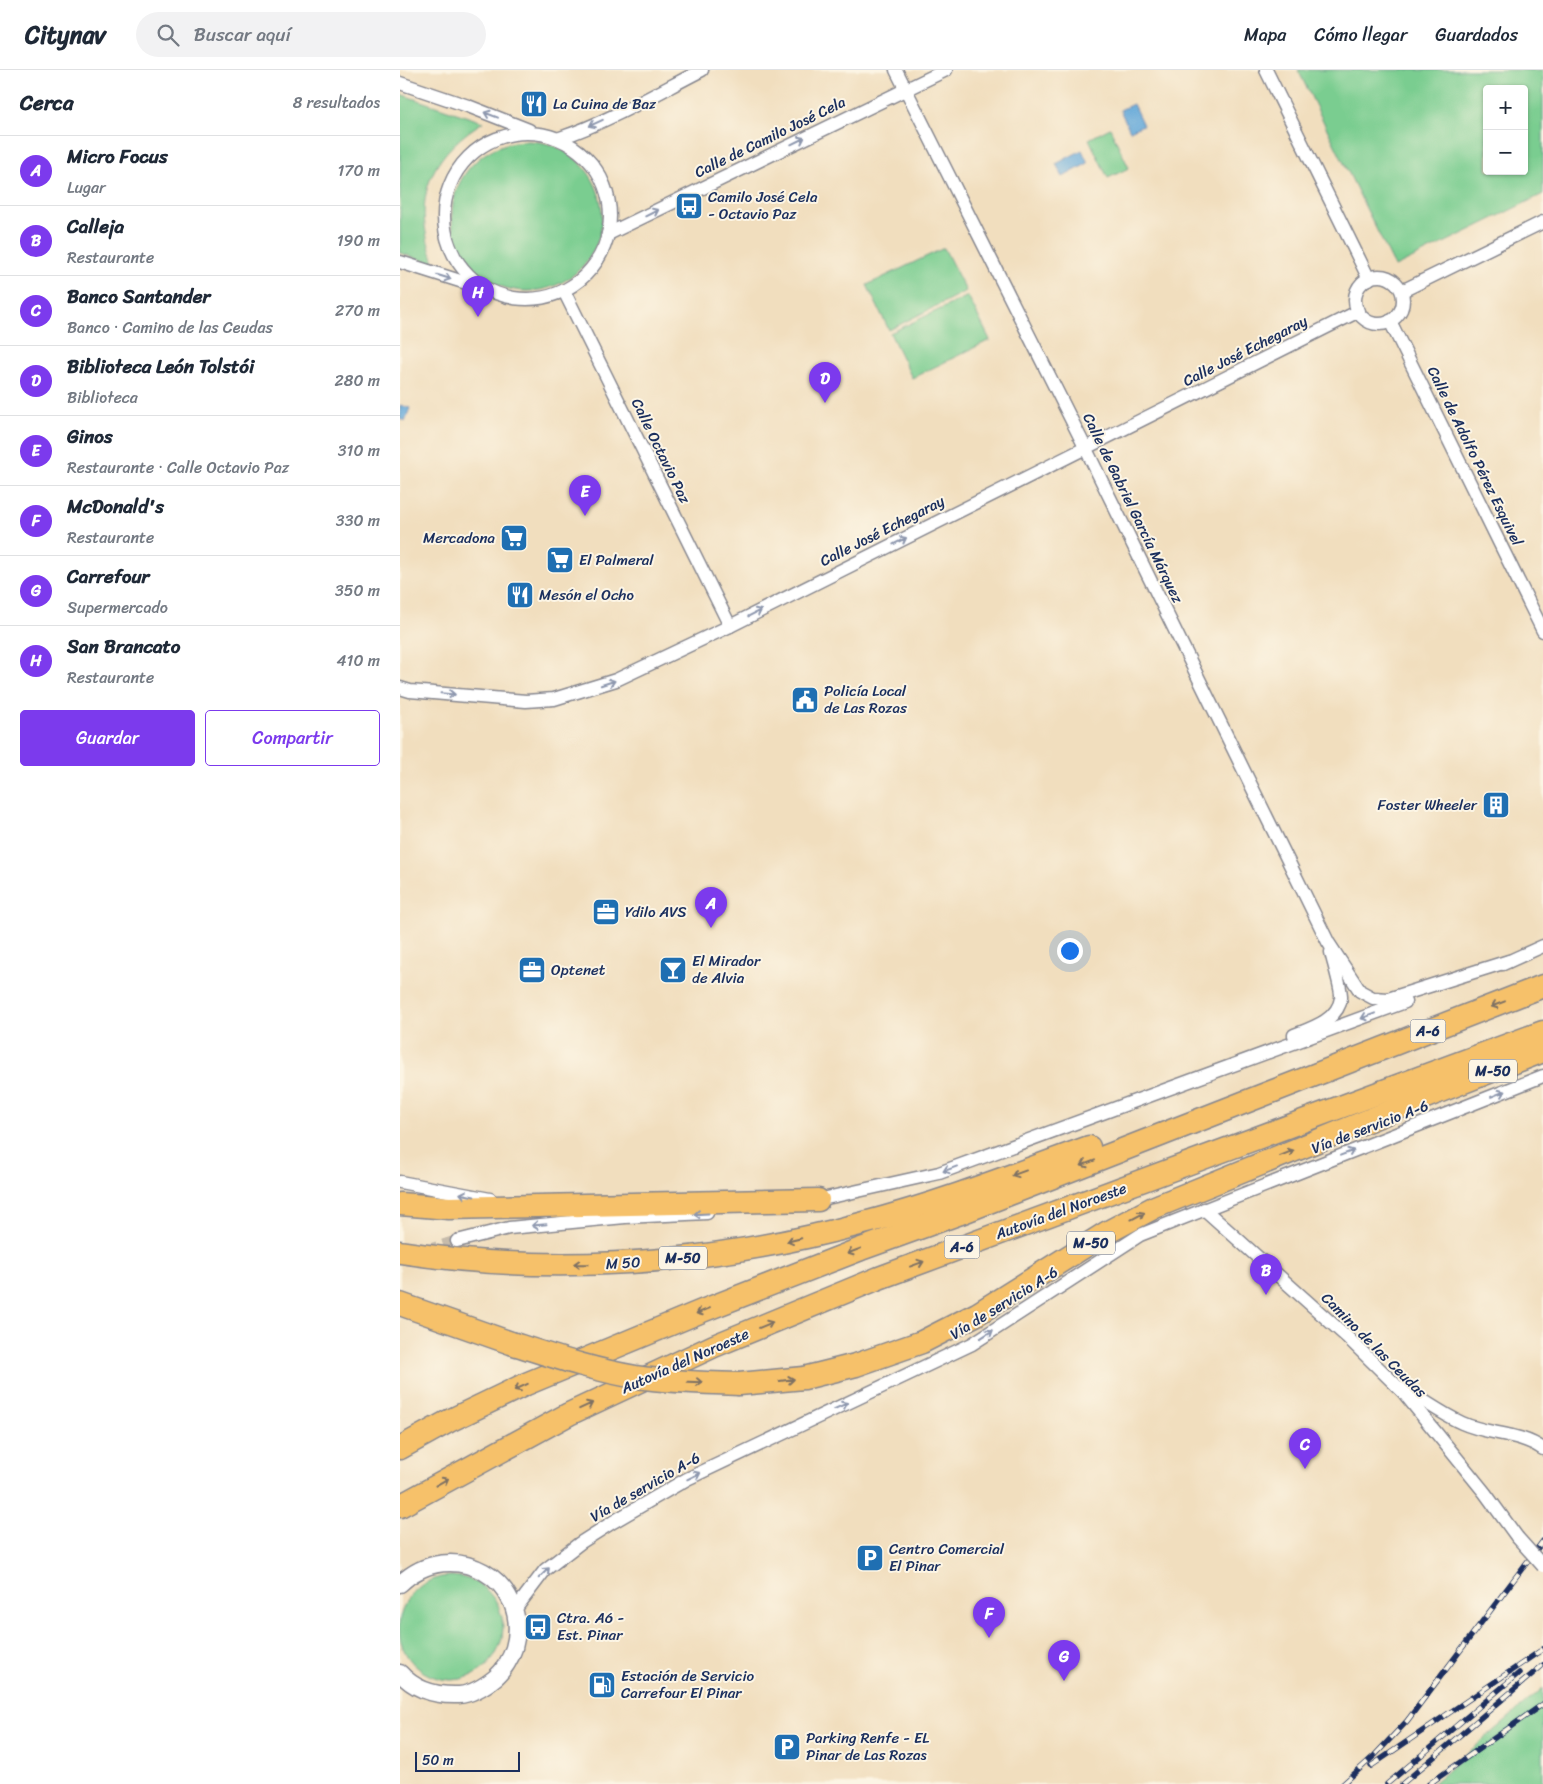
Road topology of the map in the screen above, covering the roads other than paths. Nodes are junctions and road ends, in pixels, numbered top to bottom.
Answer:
1 (702, 70) edge
2 (896, 70) edge
3 (946, 70) edge
4 (1266, 70) edge
5 (400, 83) edge
6 (906, 90) junction
7 (536, 132) junction
8 (560, 138) junction
9 (1543, 222) edge
10 (608, 234) junction
11 (400, 262) edge
12 (1369, 279) junction
13 (488, 290) junction
14 (564, 291) junction
15 (1402, 291) junction
16 (1359, 311) junction
17 (1390, 321) junction
18 (1086, 447) junction
19 (730, 626) junction
20 (1543, 631) edge
21 (400, 688) edge
22 (1328, 942) junction
23 (1543, 946) edge
24 (1509, 961) junction
25 (1543, 986) edge
26 (1543, 1032) edge
27 (1543, 1052) edge
28 (1313, 1076) junction
29 (1543, 1076) edge
30 (1127, 1105) junction
31 (400, 1182) edge
32 (818, 1200) junction
33 (400, 1204) edge
34 (532, 1207) junction
35 (1204, 1209) junction
36 (456, 1241) tunnel mouth
37 (400, 1252) edge
38 (400, 1304) edge
39 (400, 1314) edge
40 (511, 1342) junction
41 (1395, 1384) junction
42 (400, 1448) edge
43 (1543, 1449) edge
44 (400, 1506) edge
45 (400, 1565) edge
46 (1543, 1566) edge
47 (416, 1571) junction
48 (400, 1584) edge
49 (514, 1611) junction
50 (401, 1676) edge

1 -> 8 street
2 - 6 street, Calle de Gabriel García Márquez
3 - 6 street, Calle de Camilo José Cela
4 - 12 street
7 -> 5 street
10 -> 6 street, Calle de Camilo José Cela
6 - 18 street, Calle de Gabriel García Márquez
7 - 8 street
7 - 13 street
8 - 10 street
9 - 15 street
10 - 14 street
11 -> 13 street
12 - 15 street
12 - 16 street
13 - 14 street
14 - 19 street, Calle Octavio Paz
15 - 17 street
16 - 17 street
16 - 18 street, Calle José Echegaray
17 - 20 street, Calle de Adolfo Pérez Esquivel
19 -> 18 street, Calle José Echegaray
18 - 22 street, Calle de Gabriel García Márquez
21 -> 19 street, Calle José Echegaray
22 - 24 street, Calle de Gabriel García Márquez
22 - 30 street, Calle de Gabriel García Márquez
23 - 24 street
24 -> 30 street
25 -> 28 highway, A-6
44 -> 26 highway, Autovía del Noroeste / A-6
40 -> 27 highway, M-50, bridge
28 -> 37 highway, M 50 / M-50
28 -> 42 highway, A-6
35 -> 29 street, Vía de servicio A-6
30 -> 32 street
34 -> 31 street
32 - 34 highway
32 -> 36 street
33 - 34 highway
35 - 41 street, Camino de las Ceudas
49 -> 35 street, Vía de servicio A-6
38 - 40 highway, M-50
39 - 40 highway
41 - 43 street
41 - 46 street, Camino de las Ceudas, bridge
45 - 47 street
47 - 48 street
47 - 49 street
49 - 50 street

